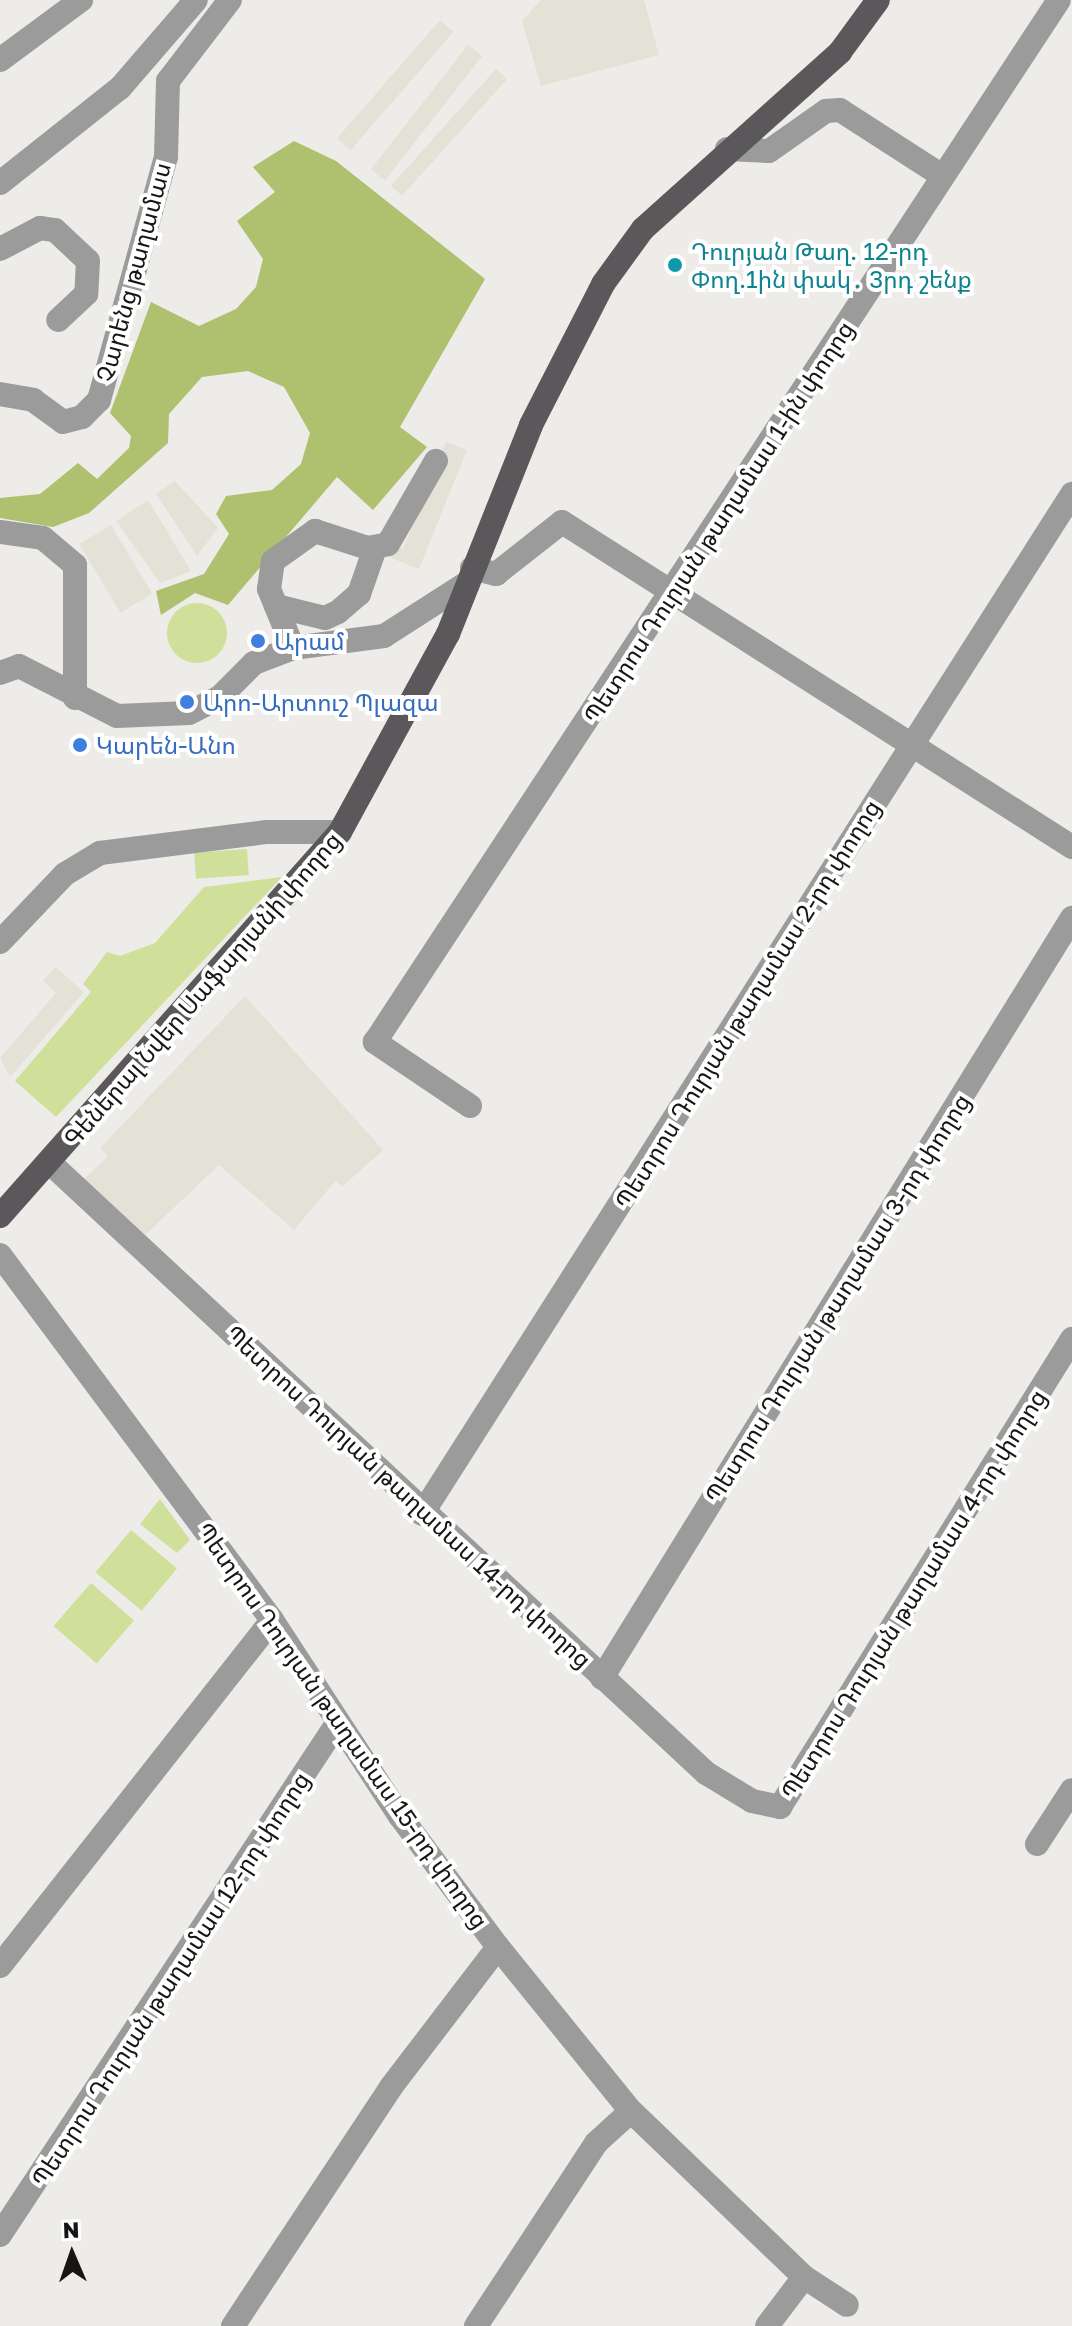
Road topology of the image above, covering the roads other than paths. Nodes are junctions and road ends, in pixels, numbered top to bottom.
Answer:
1 (81, 0) edge
2 (196, 0) edge
3 (230, 0) edge
4 (878, 0) edge
5 (1059, 0) edge
6 (0, 60) edge
7 (727, 149) junction
8 (941, 175) junction
9 (0, 183) edge
10 (0, 249) edge
11 (58, 320) dead end
12 (0, 394) edge
13 (436, 461) dead end
14 (1072, 494) edge
15 (0, 532) edge
16 (375, 548) junction
17 (470, 575) junction
18 (673, 595) junction
19 (276, 606) junction
20 (293, 648) junction
21 (0, 673) edge
22 (75, 698) junction
23 (911, 744) junction
24 (340, 832) junction
25 (1072, 847) edge
26 (1072, 918) edge
27 (0, 942) edge
28 (470, 1106) dead end
29 (50, 1163) junction
30 (0, 1216) edge
31 (0, 1255) edge
32 (1072, 1339) edge
33 (422, 1514) junction
34 (272, 1620) junction
35 (602, 1678) junction
36 (338, 1722) junction
37 (1072, 1790) edge
38 (780, 1807) joint
39 (1037, 1844) dead end
40 (498, 1947) junction
41 (0, 1966) edge
42 (631, 2111) junction
43 (0, 2235) edge
44 (804, 2277) junction
45 (791, 2301) junction
46 (847, 2305) dead end
47 (233, 2326) edge
48 (476, 2326) edge
49 (767, 2326) edge
50 (795, 2326) edge

1 - 6 street
2 - 9 street
3 - 12 street, Չարենց թաղամաս
4 - 7 main road, Գեներալ Նվեր Սաֆարյանի փողոց
5 - 8 street, Պետրոս Դուրյան թաղամաս 1-ին փողոց
7 - 8 street
7 - 17 main road, Գեներալ Նվեր Սաֆարյանի փողոց
8 - 18 street, Պետրոս Դուրյան թաղամաս 1-ին փողոց
10 - 11 street
13 - 16 street
14 - 23 street, Պետրոս Դուրյան թաղամաս 2-րդ փողոց
15 - 22 street
16 - 19 street
16 - 19 street
17 - 18 street
17 - 20 street
17 - 24 main road, Գեներալ Նվեր Սաֆարյանի փողոց
18 - 23 street
18 - 28 street, Պետրոս Դուրյան թաղամաս 1-ին փողոց
19 - 20 street
20 - 22 street
21 - 22 street
23 - 25 street
23 - 33 street, Պետրոս Դուրյան թաղամաս 2-րդ փողոց
24 - 27 street
24 - 29 main road, Գեներալ Նվեր Սաֆարյանի փողոց
26 - 35 street, Պետրոս Դուրյան թաղամաս 3-րդ փողոց
29 - 30 main road, Գեներալ Նվեր Սաֆարյանի փողոց
29 - 33 street, Պետրոս Դուրյան թաղամաս 14-րդ փողոց
31 - 34 street, Պետրոս Դուրյան թաղամաս 15-րդ փողոց
32 - 38 street, Պետրոս Դուրյան թաղամաս 4-րդ փողոց
33 - 35 street, Պետրոս Դուրյան թաղամաս 14-րդ փողոց
34 - 36 street, Պետրոս Դուրյան թաղամաս 15-րդ փողոց
34 - 41 street
35 - 38 street, Պետրոս Դուրյան թաղամաս 14-րդ փողոց
36 - 40 street, Պետրոս Դուրյան թաղամաս 15-րդ փողոց
36 - 43 street, Պետրոս Դուրյան թաղամաս 12-րդ փողոց
37 - 39 street
40 - 42 street, Պետրոս Դուրյան թաղամաս 15-րդ փողոց
40 - 47 street
42 - 44 street, Պետրոս Դուրյան թաղամաս 15-րդ փողոց
42 - 48 street
44 - 45 street
44 - 46 street, Պետրոս Դուրյան թաղամաս 15-րդ փողոց
45 - 49 street
45 - 50 street

